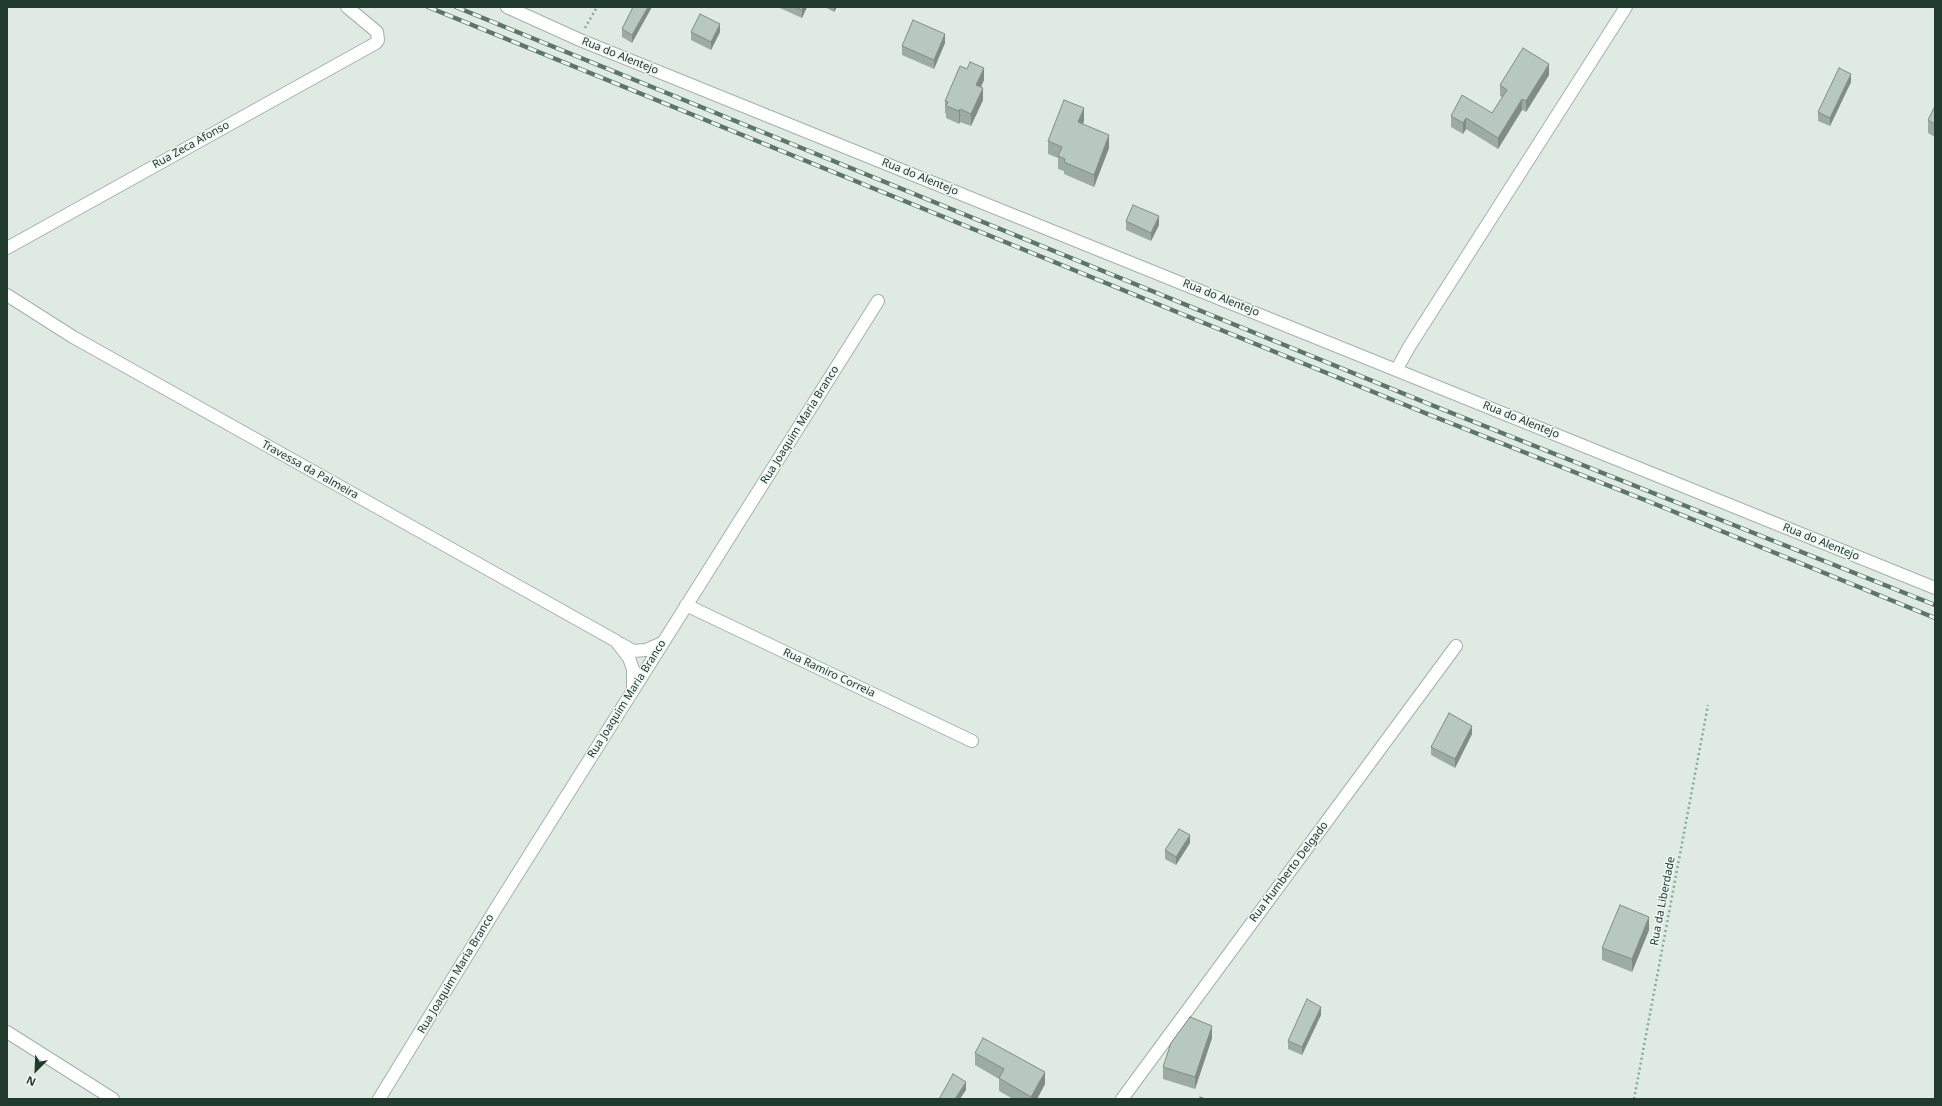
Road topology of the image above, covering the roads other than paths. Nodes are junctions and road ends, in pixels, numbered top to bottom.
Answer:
1 (347, 7) edge
2 (506, 7) edge
3 (1626, 7) edge
4 (7, 248) edge
5 (7, 295) edge
6 (878, 301) dead end
7 (1397, 370) junction
8 (1935, 588) edge
9 (686, 605) junction
10 (616, 641) junction
11 (662, 643) junction
12 (1456, 646) dead end
13 (633, 690) junction
14 (972, 741) dead end
15 (7, 1032) edge
16 (113, 1099) edge
17 (379, 1099) edge
18 (1122, 1099) edge

1 - 4 street, Rua Zeca Afonso
2 - 7 street, Rua do Alentejo
3 - 7 street
5 - 10 street, Travessa da Palmeira
6 - 9 street, Rua Joaquim Maria Branco
7 - 8 street, Rua do Alentejo
9 - 11 street, Rua Joaquim Maria Branco
9 - 14 street, Rua Ramiro Correia
10 - 11 street, Travessa da Palmeira
10 - 13 street, Travessa da Palmeira
11 - 13 street, Rua Joaquim Maria Branco
12 - 18 street, Rua Humberto Delgado
13 - 17 street, Rua Joaquim Maria Branco
15 - 16 street

